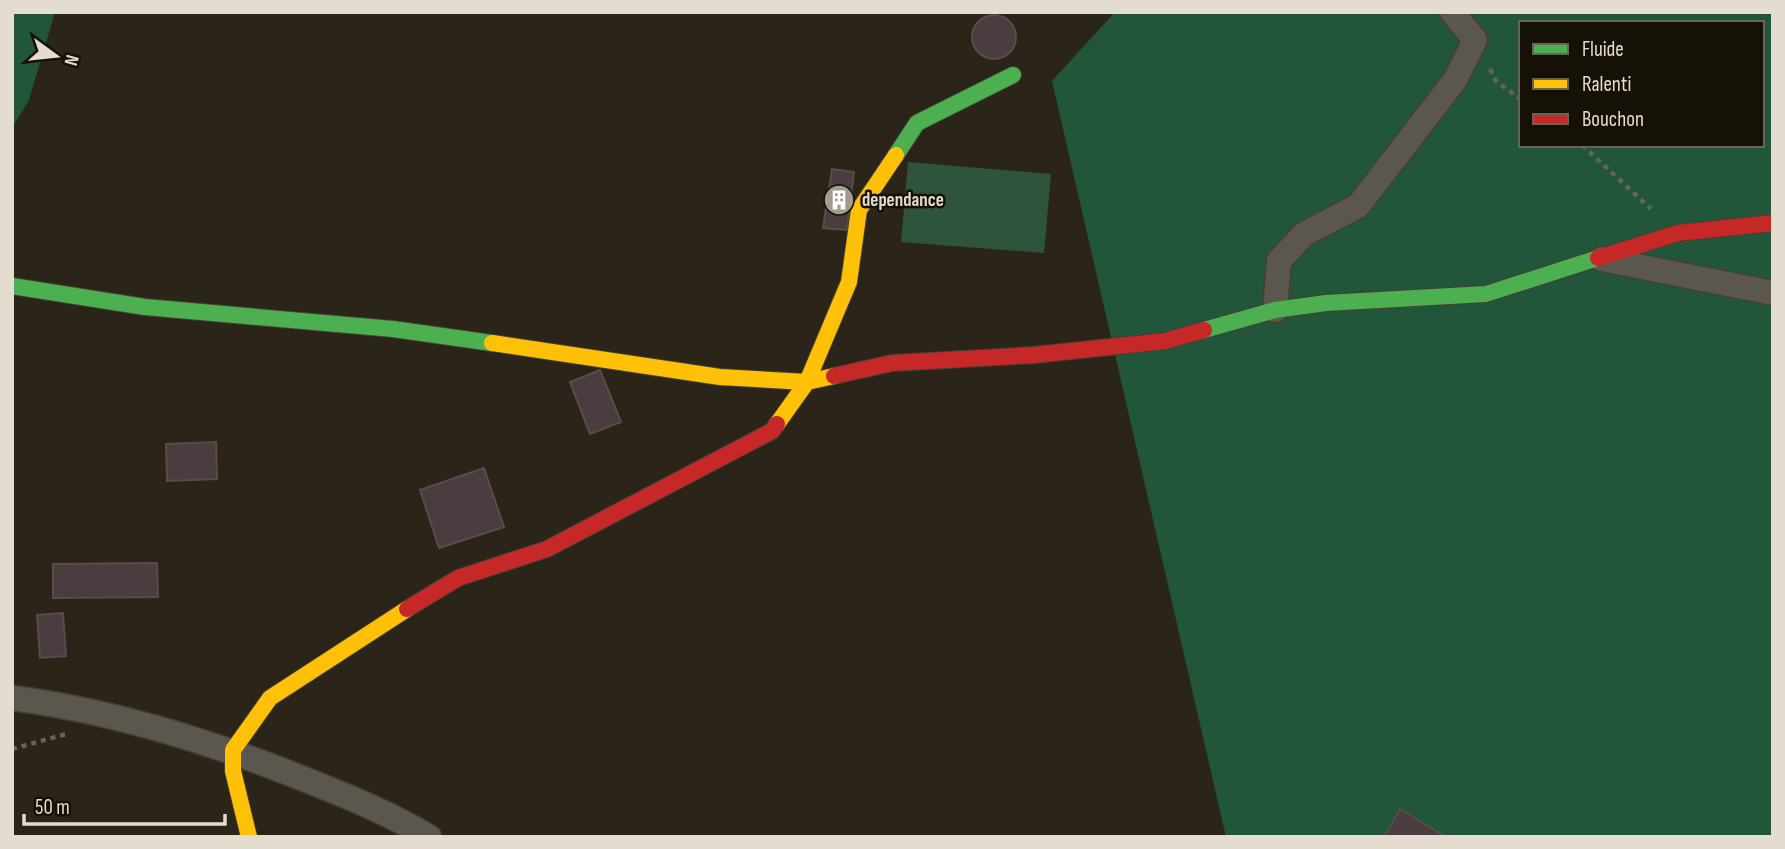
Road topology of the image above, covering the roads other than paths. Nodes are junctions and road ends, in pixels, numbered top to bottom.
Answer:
1 (1452, 12) edge
2 (1013, 75) dead end
3 (1773, 223) edge
4 (1599, 258) junction
5 (12, 286) edge
6 (1773, 293) edge
7 (1275, 310) junction
8 (807, 382) junction
9 (12, 698) edge
10 (233, 750) junction
11 (421, 835) edge
12 (249, 837) edge

1 - 7 street
2 - 8 street
3 - 4 street
4 - 6 street
4 - 7 street
5 - 8 street
7 - 8 street
8 - 10 street
9 - 10 street
10 - 11 street
10 - 12 street

